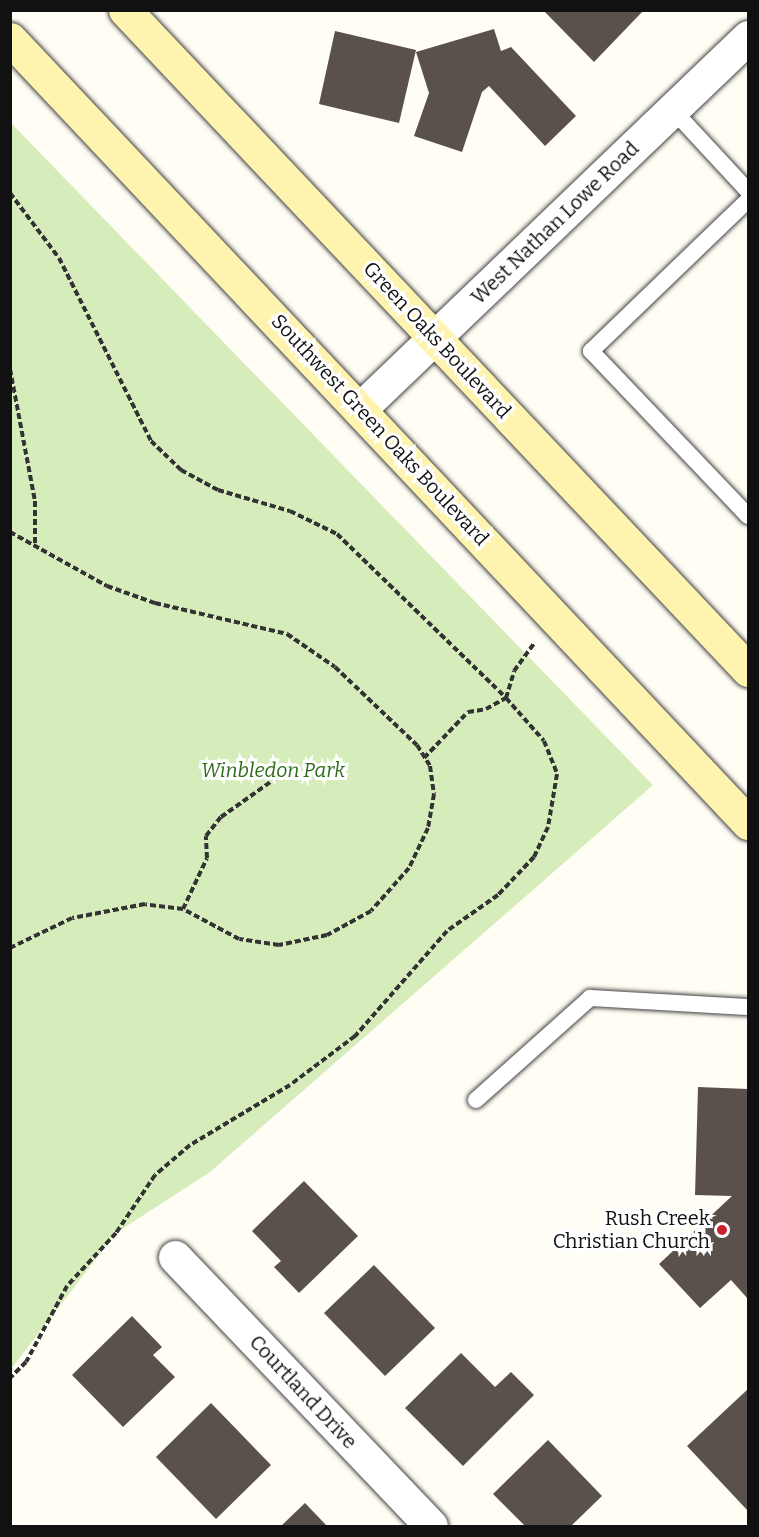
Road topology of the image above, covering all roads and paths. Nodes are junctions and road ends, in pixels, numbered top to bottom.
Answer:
1 (125, 10) edge
2 (748, 37) edge
3 (10, 39) edge
4 (673, 110) junction
5 (748, 191) edge
6 (10, 193) edge
7 (748, 200) edge
8 (435, 339) junction
9 (10, 369) edge
10 (361, 408) junction
11 (748, 516) edge
12 (10, 532) edge
13 (35, 547) junction
14 (541, 636) dead end
15 (748, 670) edge
16 (506, 699) junction
17 (424, 758) junction
18 (279, 776) dead end
19 (748, 823) edge
20 (183, 909) junction
21 (10, 948) edge
22 (748, 1007) edge
23 (476, 1100) dead end
24 (175, 1257) dead end
25 (10, 1378) edge
26 (431, 1527) edge

1 - 8 main road, Green Oaks Boulevard
2 - 4 street, West Nathan Lowe Road
3 - 10 main road, Southwest Green Oaks Boulevard
4 - 5 lane
4 - 8 street, West Nathan Lowe Road
6 - 16 path
7 - 11 lane
8 - 10 street, West Nathan Lowe Road
8 - 15 main road, Green Oaks Boulevard
9 - 13 path
10 - 19 main road, Southwest Green Oaks Boulevard
12 - 13 path
13 - 17 path
14 - 16 path
16 - 17 path
16 - 25 path
17 - 20 path
18 - 20 path
20 - 21 path
22 - 23 lane
24 - 26 street, Courtland Drive

